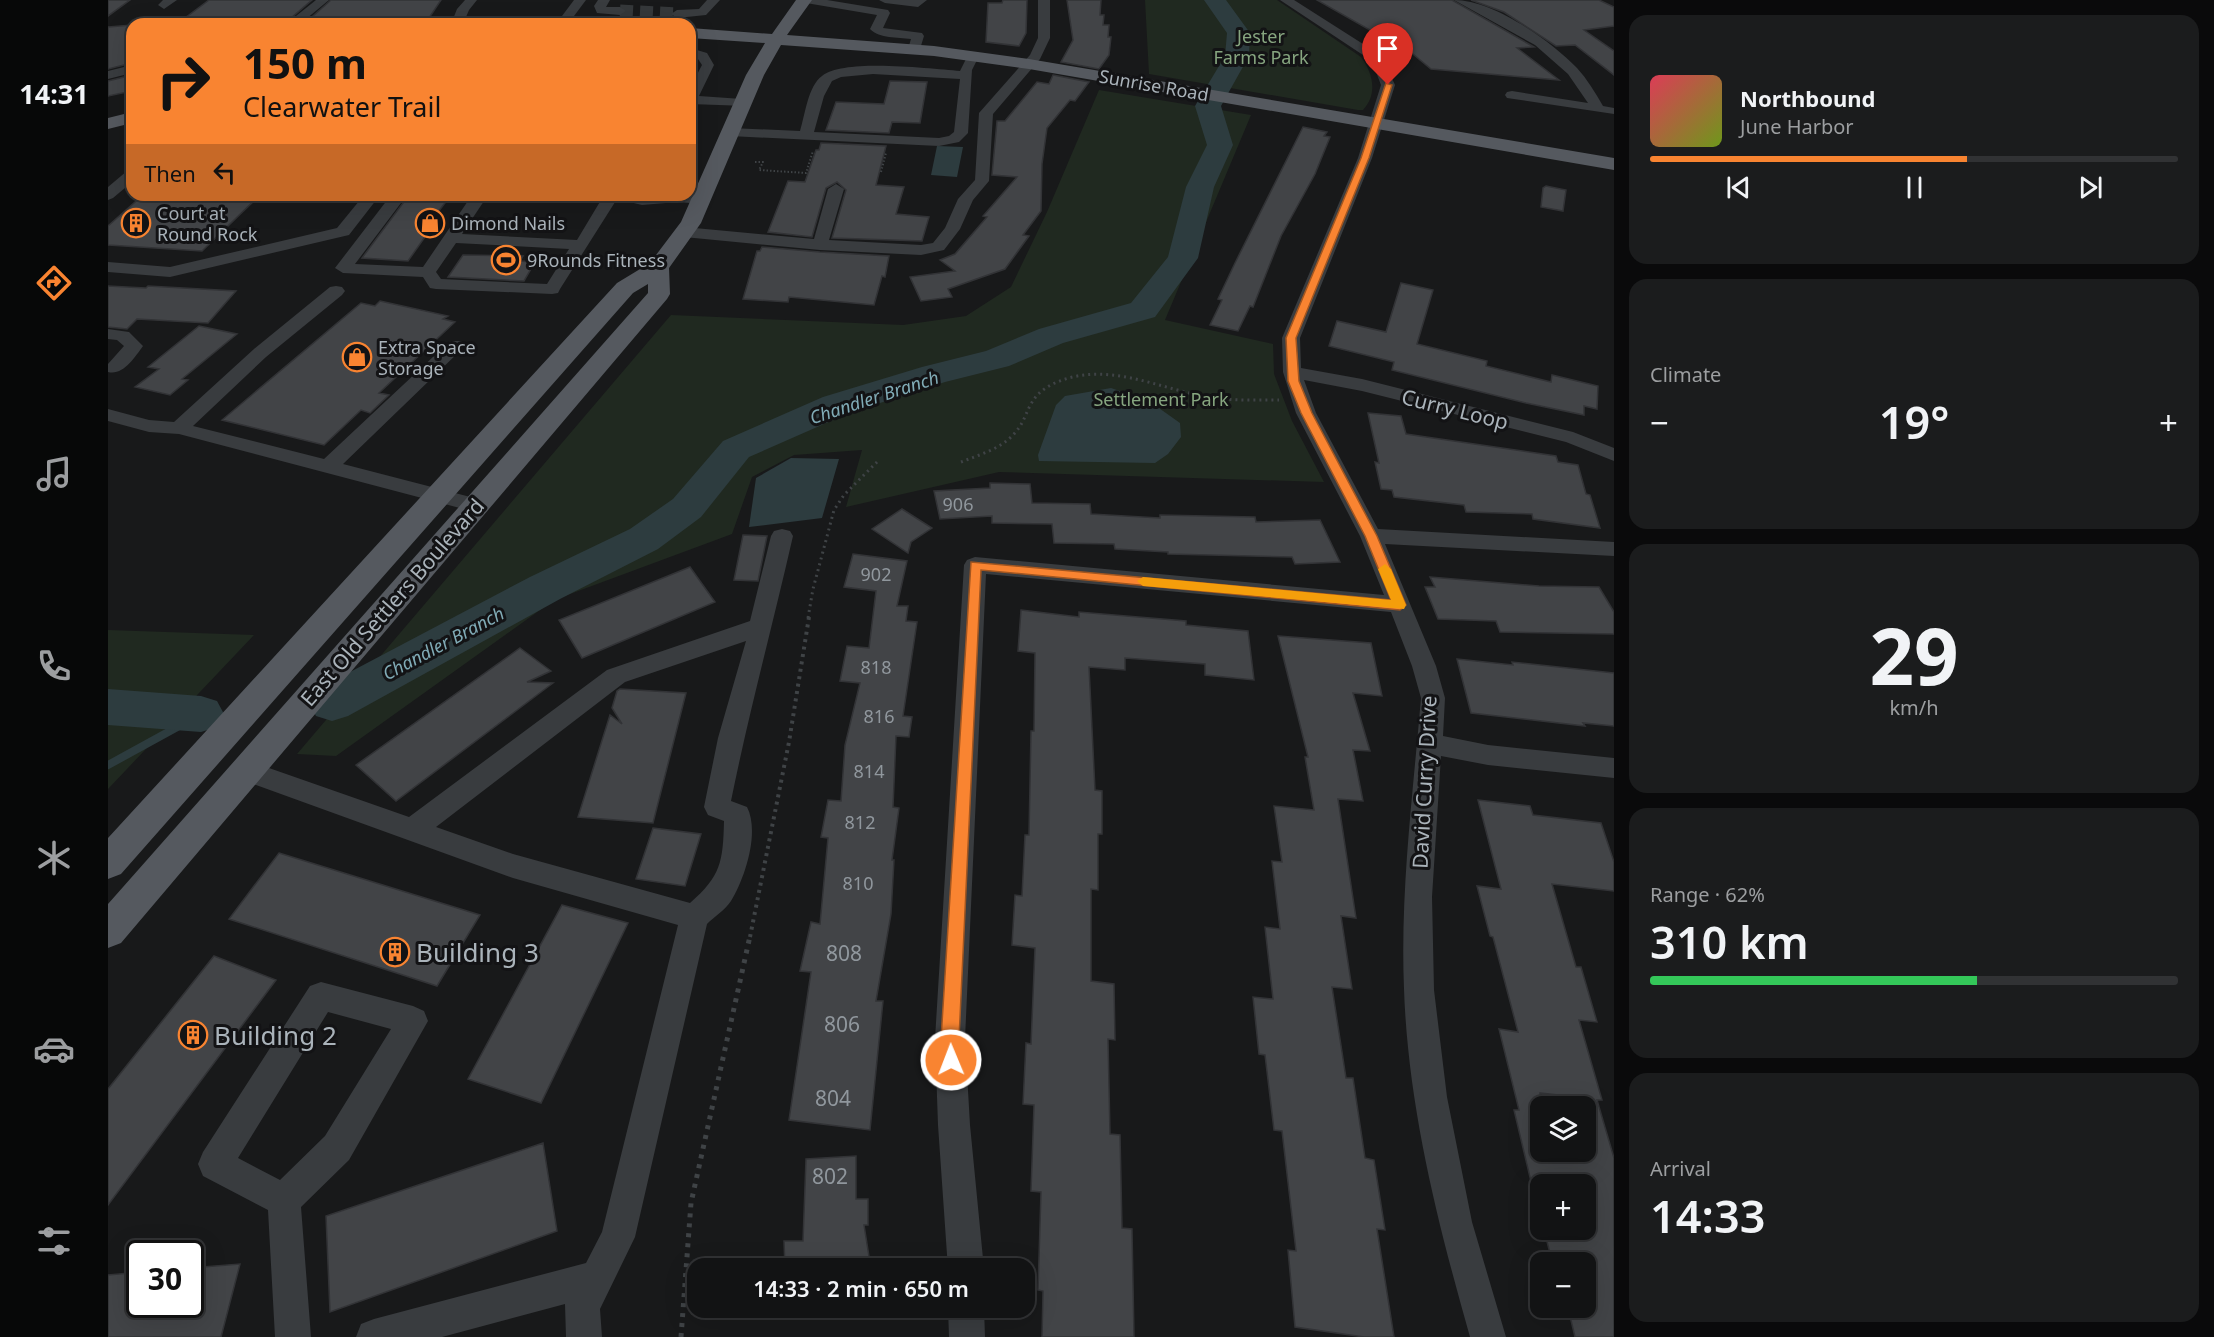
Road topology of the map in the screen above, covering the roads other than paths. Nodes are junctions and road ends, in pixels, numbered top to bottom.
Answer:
1 (323, 0) edge
2 (471, 0) edge
3 (580, 0) edge
4 (604, 0) edge
5 (714, 0) edge
6 (885, 0) edge
7 (921, 0) edge
8 (1044, 0) edge
9 (1286, 0) edge
10 (1460, 0) edge
11 (802, 3) edge
12 (858, 4) edge
13 (620, 11) tunnel mouth
14 (677, 14) tunnel mouth
15 (300, 18) edge
16 (459, 18) edge
17 (566, 18) edge
18 (698, 34) edge
19 (776, 39) junction
20 (843, 45) junction
21 (914, 49) junction
22 (696, 54) edge
23 (973, 56) junction
24 (1029, 64) junction
25 (126, 70) edge
26 (108, 75) edge
27 (755, 75) junction
28 (967, 75) junction
29 (696, 89) edge
30 (1512, 95) dead end
31 (696, 100) edge
32 (742, 103) junction
33 (1598, 109) junction
34 (1614, 112) edge
35 (126, 119) edge
36 (1378, 122) junction
37 (108, 124) edge
38 (730, 132) junction
39 (811, 140) junction
40 (1614, 164) edge
41 (126, 179) edge
42 (836, 189) dead end
43 (108, 195) edge
44 (696, 198) edge
45 (703, 199) junction
46 (367, 201) edge
47 (394, 201) edge
48 (476, 201) edge
49 (608, 201) edge
50 (687, 227) junction
51 (451, 238) junction
52 (582, 245) junction
53 (820, 245) junction
54 (108, 267) edge
55 (658, 268) junction
56 (428, 272) junction
57 (336, 291) dead end
58 (108, 333) edge
59 (456, 345) dead end
60 (110, 370) edge
61 (1292, 372) junction
62 (108, 415) edge
63 (179, 428) junction
64 (1614, 455) edge
65 (328, 466) junction
66 (440, 495) junction
67 (476, 505) junction
68 (783, 536) dead end
69 (1371, 536) junction
70 (1614, 549) edge
71 (1400, 605) junction
72 (760, 627) junction
73 (1429, 743) junction
74 (1614, 768) edge
75 (246, 771) junction
76 (412, 830) junction
77 (108, 862) edge
78 (694, 917) junction
79 (108, 930) edge
80 (284, 1200) junction
81 (965, 1258) edge
82 (597, 1278) junction
83 (966, 1318) edge
84 (293, 1337) edge
85 (374, 1337) edge
86 (584, 1337) edge
87 (967, 1337) edge
88 (1488, 1337) edge

1 - 15 street
2 - 16 street
3 - 17 street
4 - 13 street
5 - 14 street
6 - 7 street
8 - 24 street
9 - 36 street, David Curry Drive
10 - 33 street
11 - 12 street
11 - 18 main road
11 - 19 main road, East Old Settlers Boulevard
11 - 20 main road
12 - 21 street
18 - 19 main road, Sunrise Road
18 - 27 main road
19 - 20 main road, Sunrise Road
19 - 27 main road, East Old Settlers Boulevard
20 - 21 main road, Sunrise Road
20 - 27 main road
21 - 23 main road, Sunrise Road
22 - 29 street
23 - 24 main road, Sunrise Road
23 - 28 street
24 - 36 main road, Sunrise Road
24 - 53 street
25 - 26 street
27 - 32 main road, East Old Settlers Boulevard
28 - 39 street
28 - 39 street
30 - 33 street
31 - 32 street
32 - 38 main road, East Old Settlers Boulevard
33 - 34 street
35 - 37 main road
36 - 40 main road, Sunrise Road
36 - 61 street, David Curry Drive
38 - 39 street
38 - 45 main road, East Old Settlers Boulevard
41 - 43 street
42 - 53 street
44 - 45 street
45 - 50 main road, East Old Settlers Boulevard
46 - 54 street
47 - 56 street
48 - 51 street
49 - 52 street
50 - 53 street
50 - 55 main road, East Old Settlers Boulevard
51 - 52 street
51 - 56 street
52 - 56 street
55 - 66 main road, East Old Settlers Boulevard
55 - 67 main road, East Old Settlers Boulevard
57 - 63 street
58 - 60 street
59 - 65 street
61 - 64 street, Curry Loop
61 - 69 street, David Curry Drive
62 - 63 street
63 - 65 street
65 - 66 street
66 - 67 street
66 - 77 main road, East Old Settlers Boulevard
67 - 75 main road, East Old Settlers Boulevard
68 - 72 street
69 - 70 street
69 - 71 street, David Curry Drive
71 - 73 street, David Curry Drive
71 - 81 street
72 - 76 street
72 - 78 street
73 - 74 street
73 - 88 street, David Curry Drive
75 - 76 street
75 - 79 main road, East Old Settlers Boulevard
76 - 78 street
78 - 82 street
80 - 80 street
80 - 84 street
82 - 85 street
82 - 86 street
83 - 87 street

